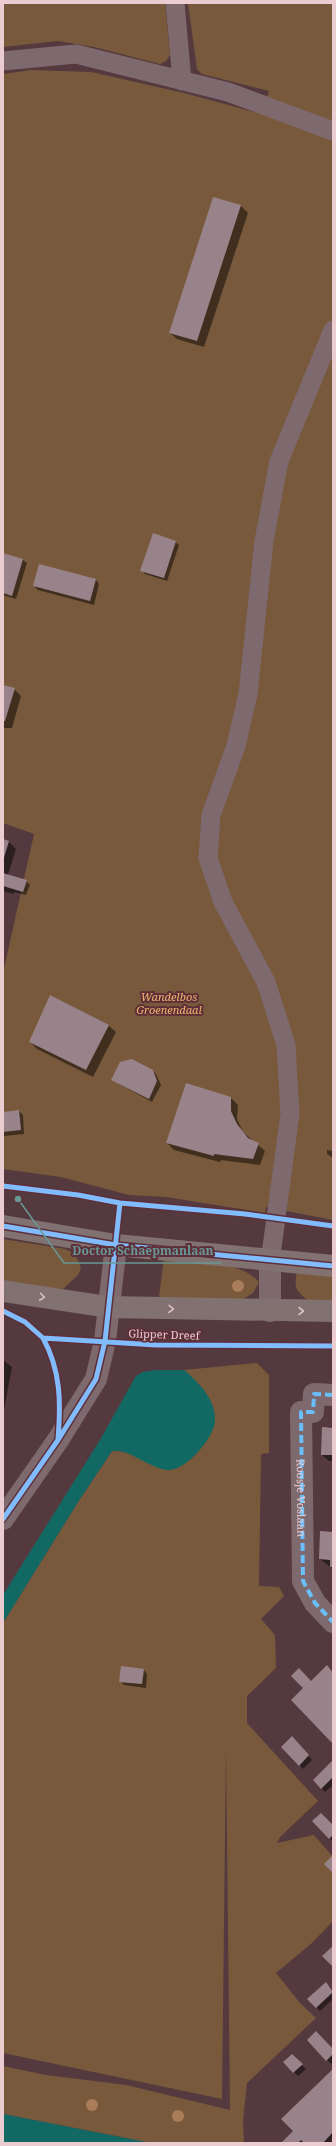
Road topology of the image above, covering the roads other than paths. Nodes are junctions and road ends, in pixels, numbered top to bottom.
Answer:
1 (175, 3) edge
2 (3, 61) edge
3 (182, 81) junction
4 (333, 131) edge
5 (333, 330) edge
6 (3, 1226) edge
7 (116, 1245) junction
8 (270, 1262) junction
9 (333, 1266) edge
10 (3, 1291) edge
11 (108, 1307) junction
12 (270, 1311) junction
13 (333, 1311) edge
14 (333, 1395) edge
15 (3, 1519) edge
16 (333, 1622) edge

1 - 3 lane
2 - 3 lane
3 - 4 lane
5 - 8 lane
6 - 7 street
7 - 8 street
7 - 11 street
8 - 9 street
8 - 12 street
10 -> 11 street
11 -> 12 street
11 - 15 street
12 -> 13 street
14 - 16 street, Roosje Voslaan

